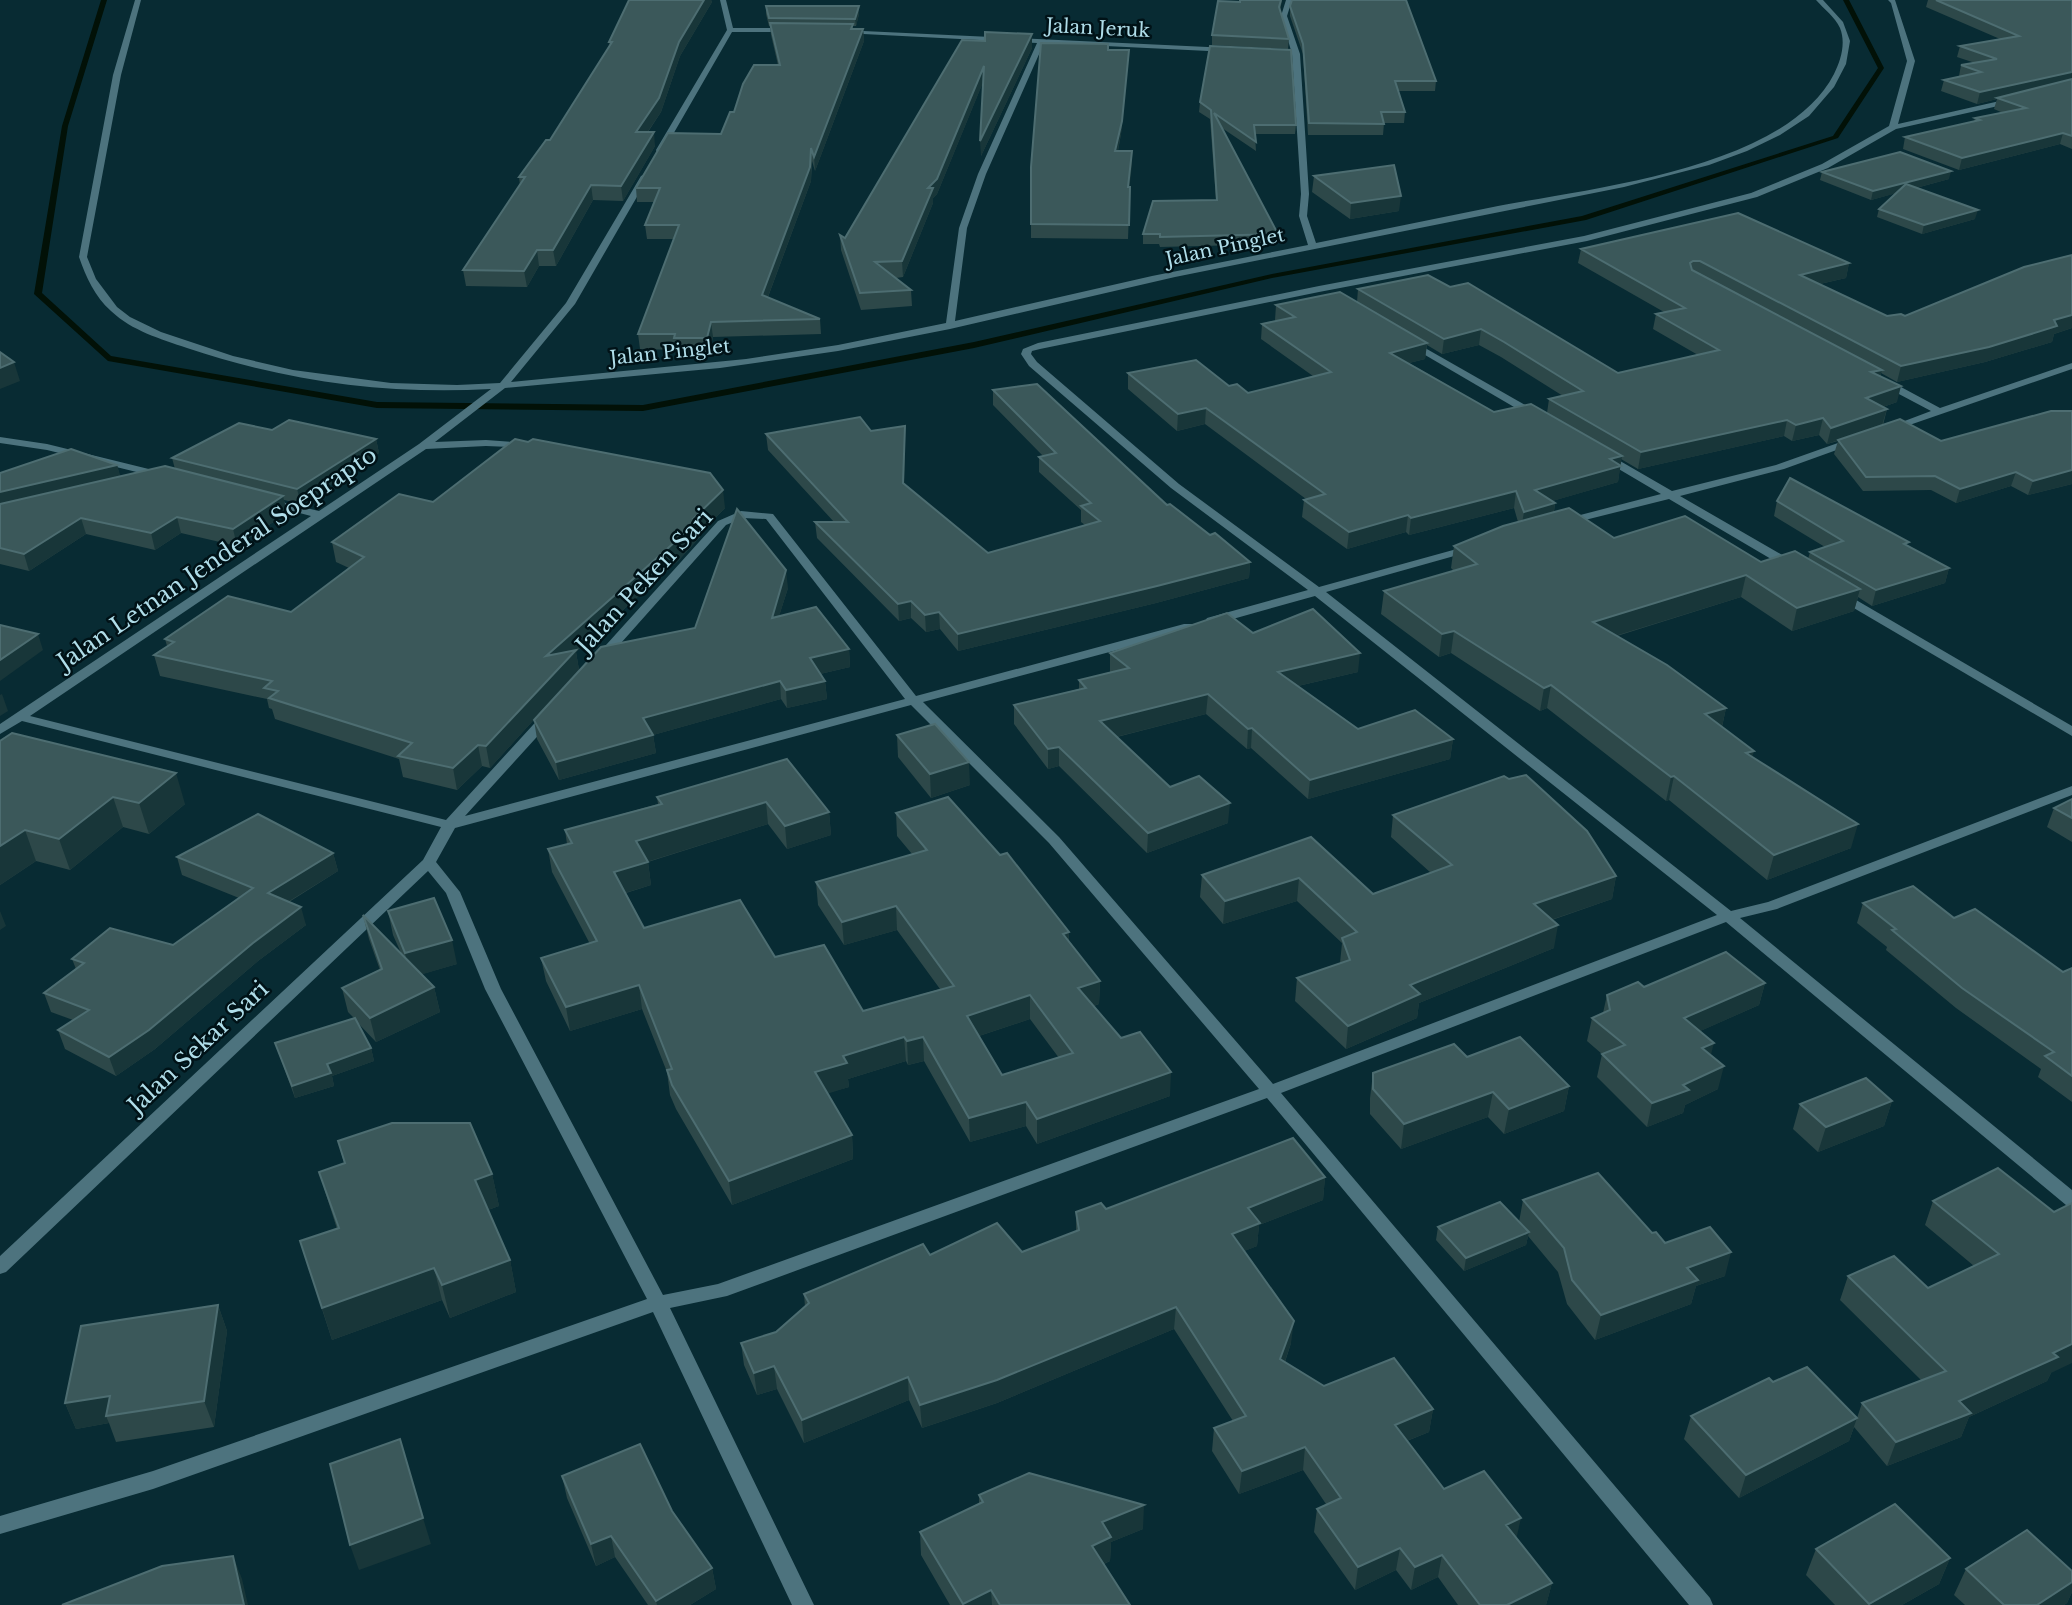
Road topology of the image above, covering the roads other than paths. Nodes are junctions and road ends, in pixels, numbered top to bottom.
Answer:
1 (138, 0) edge
2 (723, 0) edge
3 (1289, 0) edge
4 (1819, 0) edge
5 (1891, 0) edge
6 (730, 30) junction
7 (794, 30) edge
8 (831, 31) edge
9 (1041, 41) junction
10 (1240, 51) edge
11 (1282, 53) edge
12 (1296, 54) junction
13 (2029, 96) edge
14 (1894, 127) junction
15 (1313, 247) junction
16 (1319, 289) junction
17 (1338, 300) edge
18 (950, 326) junction
19 (1397, 335) edge
20 (2072, 366) edge
21 (1877, 378) edge
22 (503, 385) junction
23 (1939, 411) junction
24 (1551, 425) edge
25 (1878, 432) edge
26 (1866, 437) edge
27 (0, 440) edge
28 (423, 446) junction
29 (535, 448) edge
30 (1598, 452) edge
31 (143, 483) edge
32 (1670, 494) junction
33 (251, 497) edge
34 (318, 514) junction
35 (1552, 526) edge
36 (1487, 544) edge
37 (1800, 571) edge
38 (1824, 585) edge
39 (1317, 591) junction
40 (594, 666) edge
41 (912, 699) junction
42 (557, 707) edge
43 (20, 716) junction
44 (0, 730) edge
45 (2072, 732) edge
46 (2072, 790) edge
47 (449, 825) junction
48 (429, 862) junction
49 (1728, 916) junction
50 (1270, 1091) junction
51 (2072, 1200) edge
52 (0, 1267) edge
53 (658, 1303) junction
54 (0, 1525) edge
55 (803, 1605) edge
56 (1702, 1605) edge

1 - 22 street, Jalan Pinglet
2 - 6 street
3 - 12 street
4 - 15 street, Jalan Pinglet
5 - 14 street
6 - 7 street
6 - 22 street, Jalan Letnan Jenderal Soeprapto
8 - 9 street, Jalan Jeruk
9 - 10 street, Jalan Jeruk
9 - 18 street
11 - 12 street
12 - 15 street
13 - 14 street
14 - 16 street
15 - 18 street, Jalan Pinglet
16 - 17 street
16 - 39 street
18 - 22 street, Jalan Pinglet
19 - 24 street
20 - 23 street
21 - 23 street
22 - 28 street, Jalan Letnan Jenderal Soeprapto
23 - 25 street
26 - 32 street
27 - 31 street
28 - 29 street
28 - 34 street, Jalan Letnan Jenderal Soeprapto
30 - 32 street
32 - 35 street
32 - 37 street
33 - 34 street
34 - 43 street, Jalan Letnan Jenderal Soeprapto
36 - 39 street
38 - 45 street
39 - 41 street
39 - 49 street
40 - 41 street, Jalan Peken Sari
41 - 47 street
41 - 50 street
42 - 47 street
43 - 44 street, Jalan Letnan Jenderal Soeprapto
43 - 47 street
46 - 49 street
47 - 48 street, Jalan Sekar Sari
48 - 52 street, Jalan Sekar Sari
48 - 53 street
49 - 50 street
49 - 51 street
50 - 53 street
50 - 56 street
53 - 54 street
53 - 55 street

